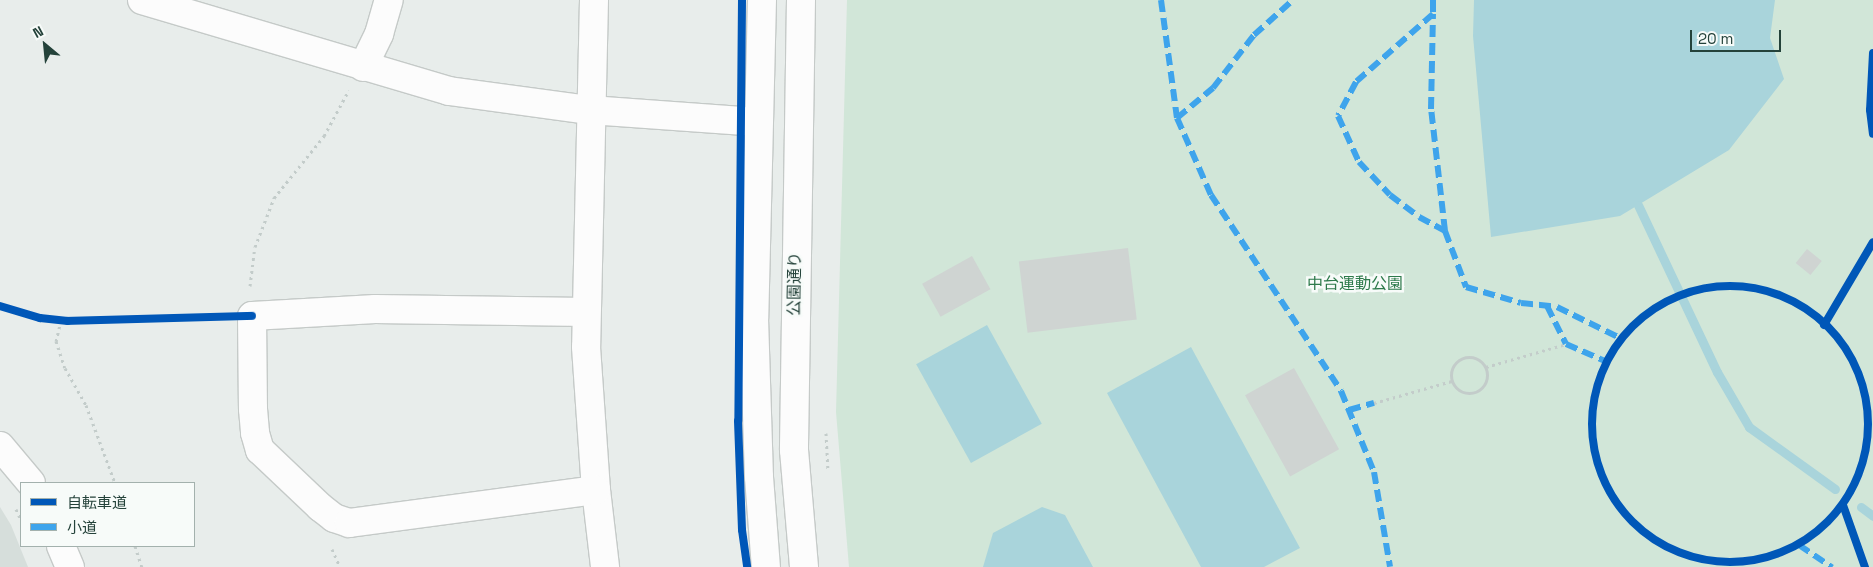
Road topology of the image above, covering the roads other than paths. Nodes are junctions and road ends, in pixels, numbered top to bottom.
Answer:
1 (142, 0) edge
2 (389, 0) edge
3 (594, 0) edge
4 (762, 0) edge
5 (801, 0) edge
6 (188, 7) edge
7 (363, 67) junction
8 (590, 110) junction
9 (756, 122) junction
10 (586, 312) junction
11 (0, 446) edge
12 (30, 482) edge
13 (596, 490) junction
14 (61, 547) edge
15 (70, 567) edge
16 (605, 567) edge
17 (766, 567) edge
18 (804, 567) edge

1 - 6 street
2 - 7 street
3 - 8 street
4 - 9 street
5 - 18 street, 公園通り
6 - 7 street
7 - 8 street
8 - 9 street
8 - 10 street
9 - 17 street
10 - 13 street
10 - 13 street
11 - 12 street
13 - 16 street
14 - 15 street

